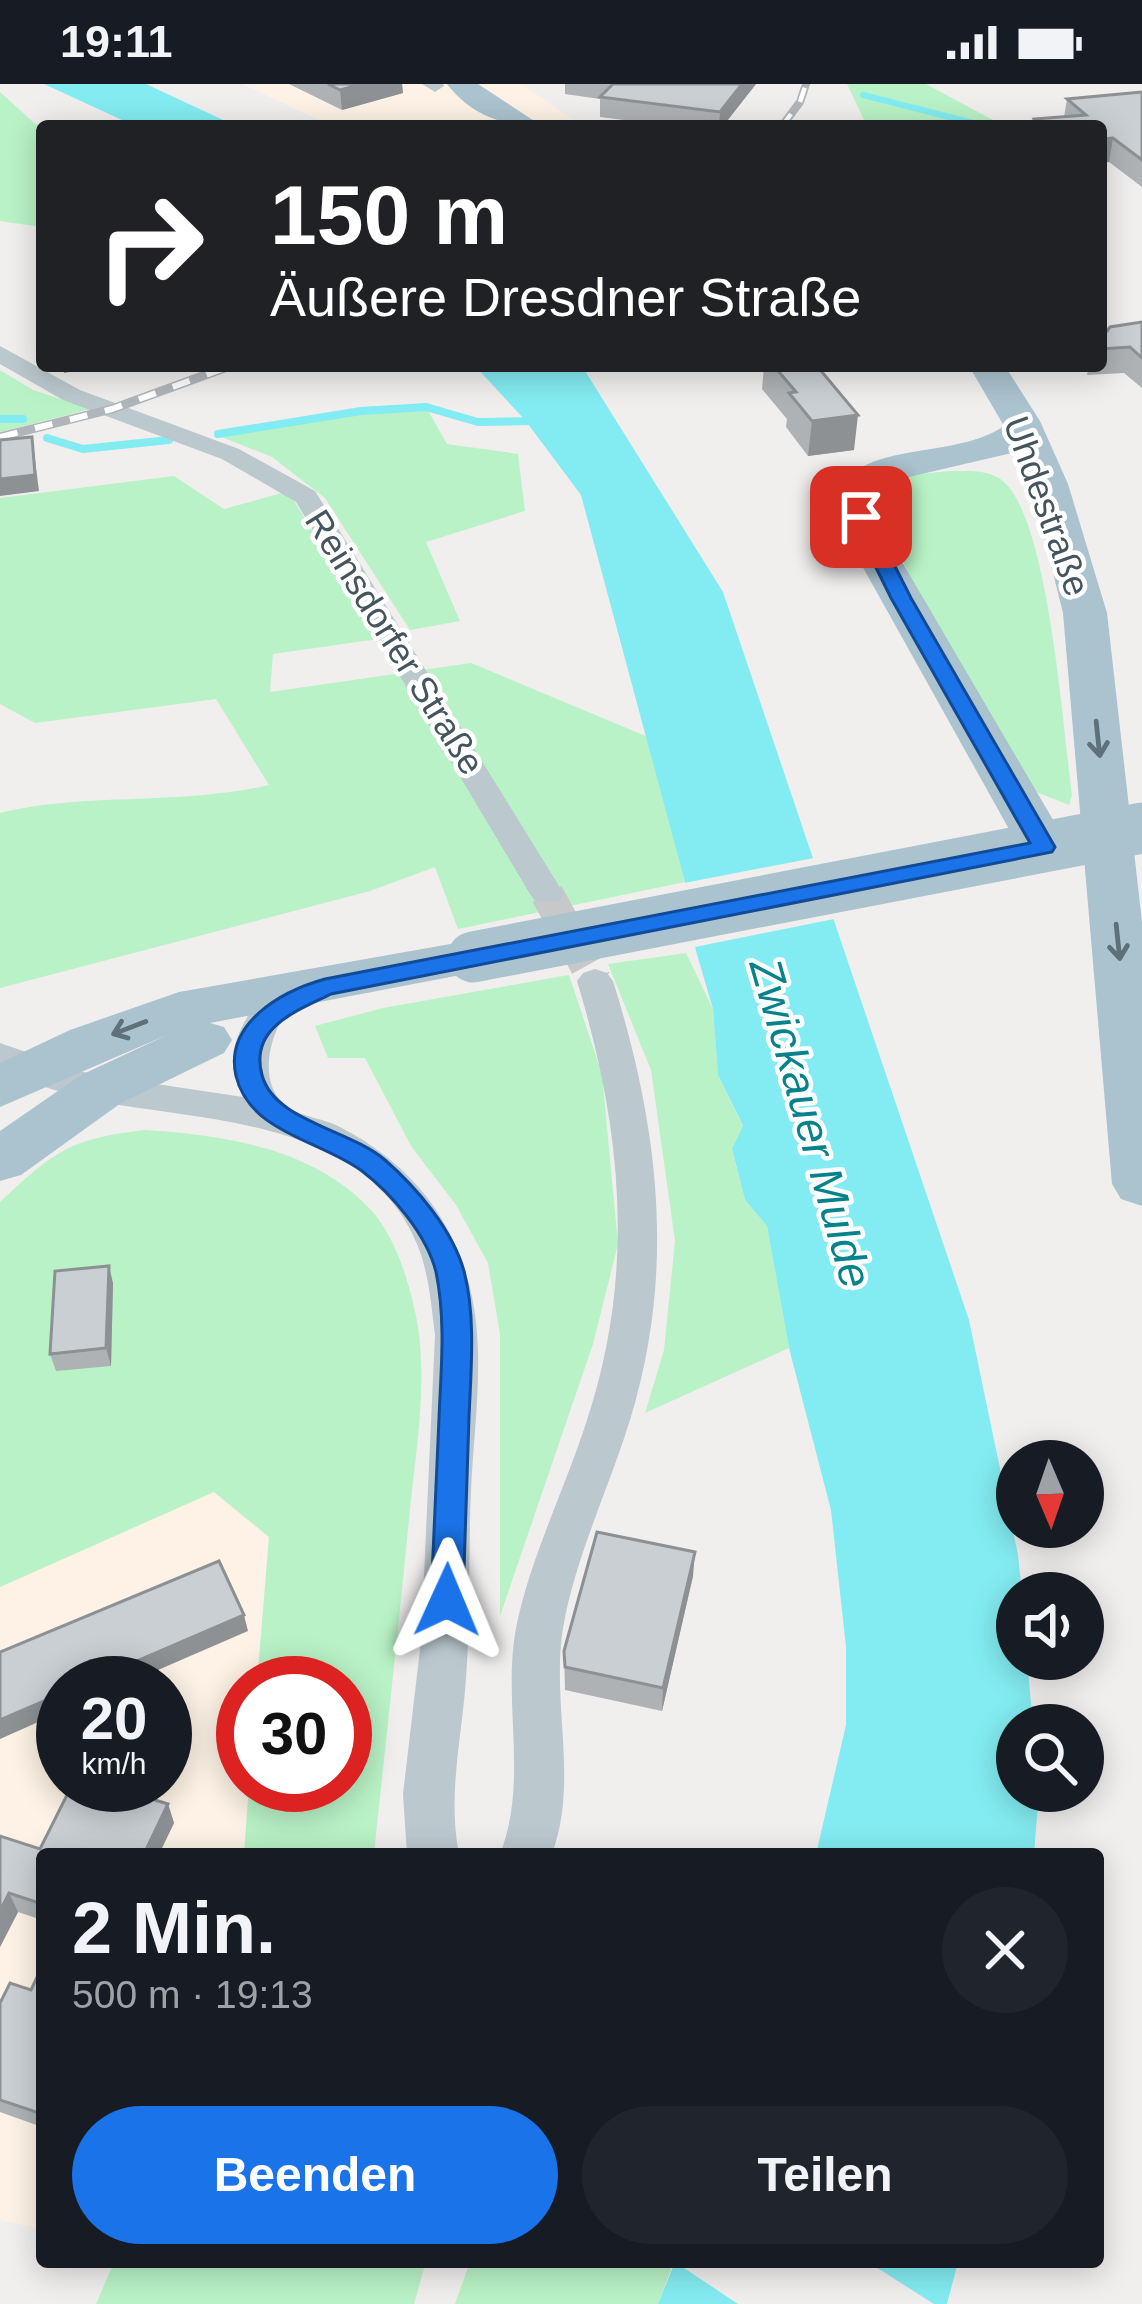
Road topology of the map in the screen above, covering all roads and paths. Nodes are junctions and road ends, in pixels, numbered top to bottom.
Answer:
1 (496, 84) edge
2 (442, 85) edge
3 (516, 120) edge
4 (550, 120) edge
5 (0, 352) edge
6 (991, 372) edge
7 (1018, 372) edge
8 (1024, 429) junction
9 (969, 455) junction
10 (1050, 498) junction
11 (1142, 766) edge
12 (1142, 828) edge
13 (1044, 847) junction
14 (547, 894) tunnel mouth
15 (595, 981) tunnel mouth
16 (325, 987) junction
17 (266, 1017) junction
18 (10, 1070) edge
19 (100, 1089) junction
20 (276, 1118) junction
21 (0, 1160) edge
22 (1142, 1184) edge
23 (433, 1848) edge
24 (528, 1848) edge

1 - 4 main road
2 - 3 main road
5 - 14 street, Reinsdorfer Straße
6 - 8 main road, Uhdestraße
7 - 11 main road, Uhdestraße
8 - 9 main road
8 - 10 main road, Uhdestraße
9 - 10 main road
9 - 13 main road
10 -> 22 main road, Uhdestraße
12 - 13 main road, bridge
13 - 16 main road, bridge
15 - 24 street
16 - 17 main road
16 -> 18 main road
17 - 19 main road
17 - 20 street
18 - 19 street
19 - 20 street
19 - 21 main road
20 - 23 street

